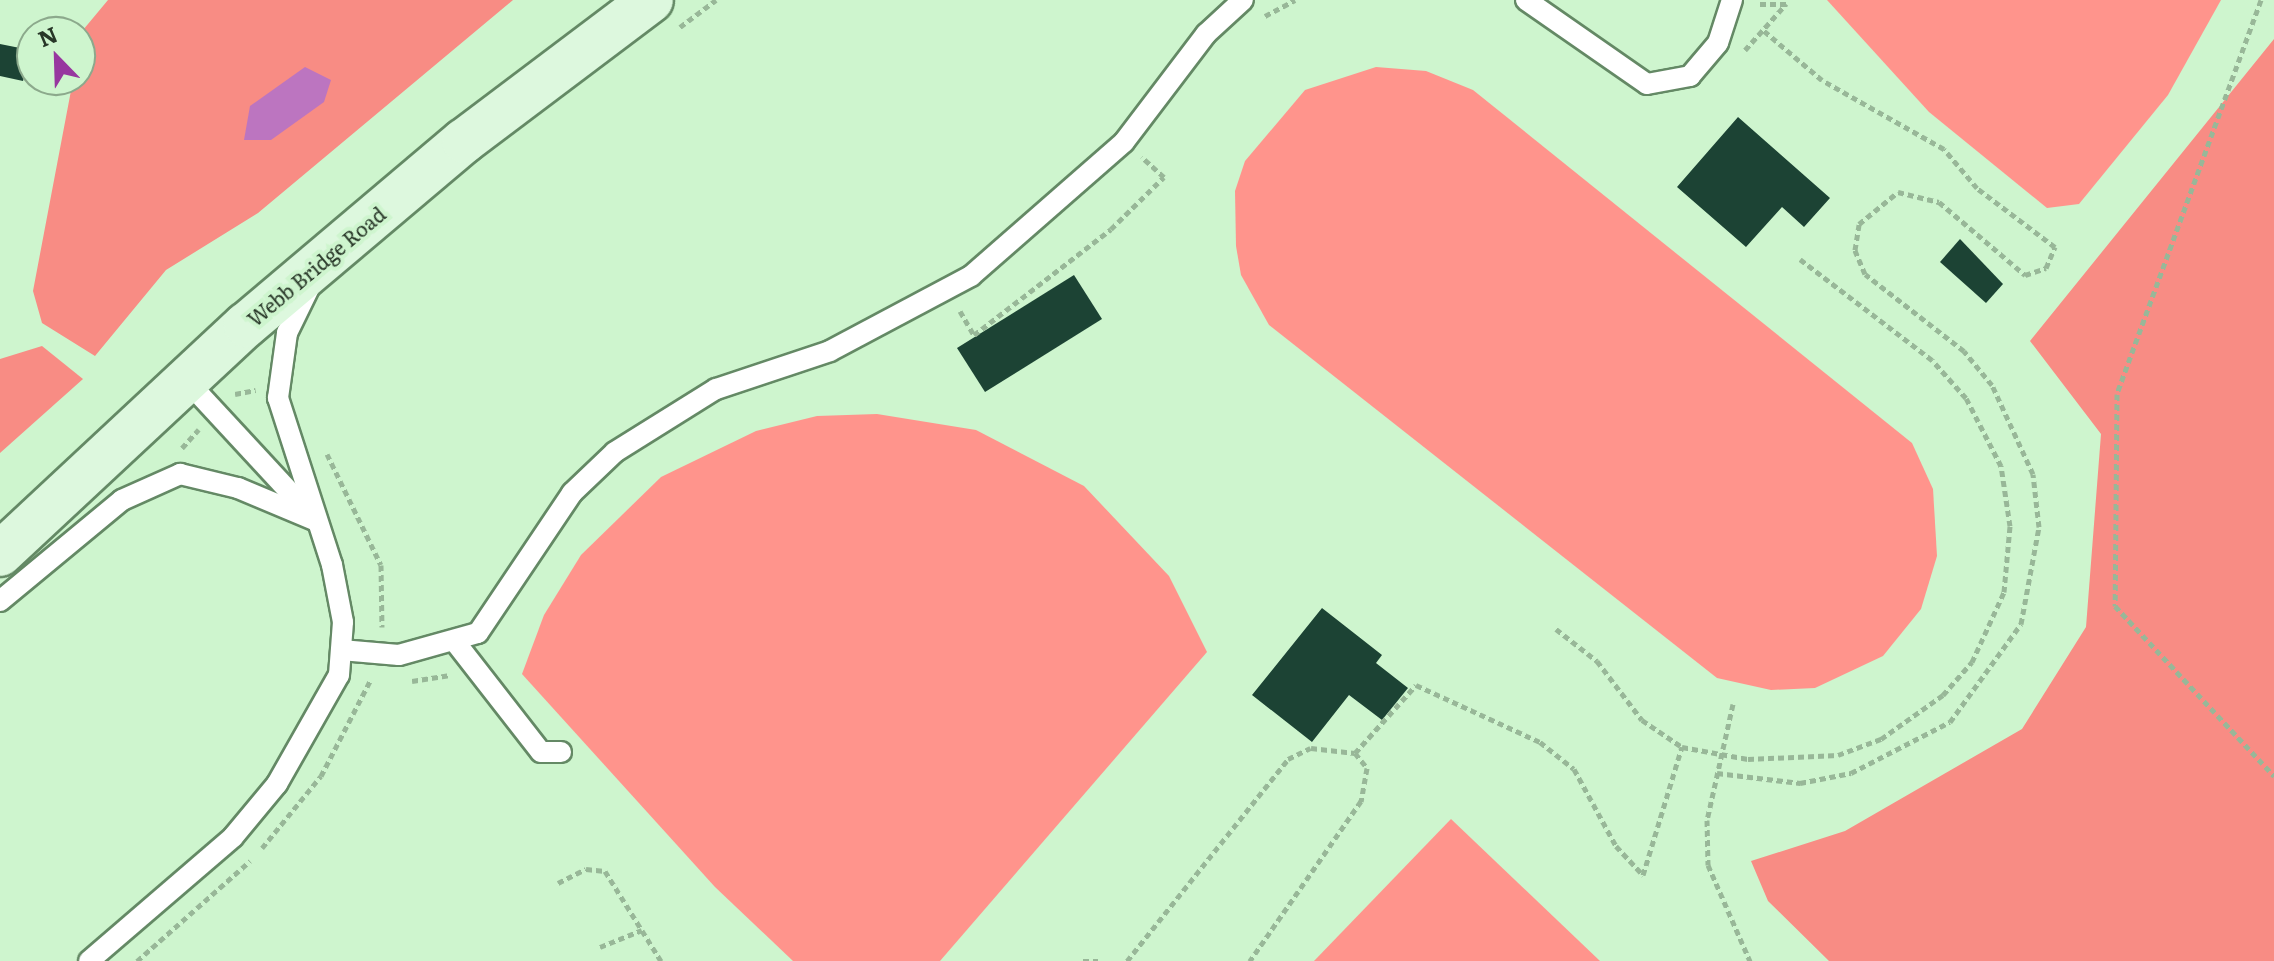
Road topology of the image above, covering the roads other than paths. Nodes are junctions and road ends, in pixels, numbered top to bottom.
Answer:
1 (1243, 0) edge
2 (1526, 0) edge
3 (1732, 2) edge
4 (658, 19) edge
5 (323, 260) junction
6 (186, 380) junction
7 (317, 521) junction
8 (0, 554) edge
9 (0, 601) edge
10 (456, 643) junction
11 (341, 650) junction
12 (561, 752) dead end
13 (89, 961) edge

1 - 10 lane
2 - 3 lane
4 - 5 street, Webb Bridge Road
5 - 6 street, Webb Bridge Road
5 - 7 lane
6 - 7 lane
6 - 8 street, Webb Bridge Road
7 - 9 lane
7 - 11 lane
10 - 11 lane
10 - 12 lane
11 - 13 lane

